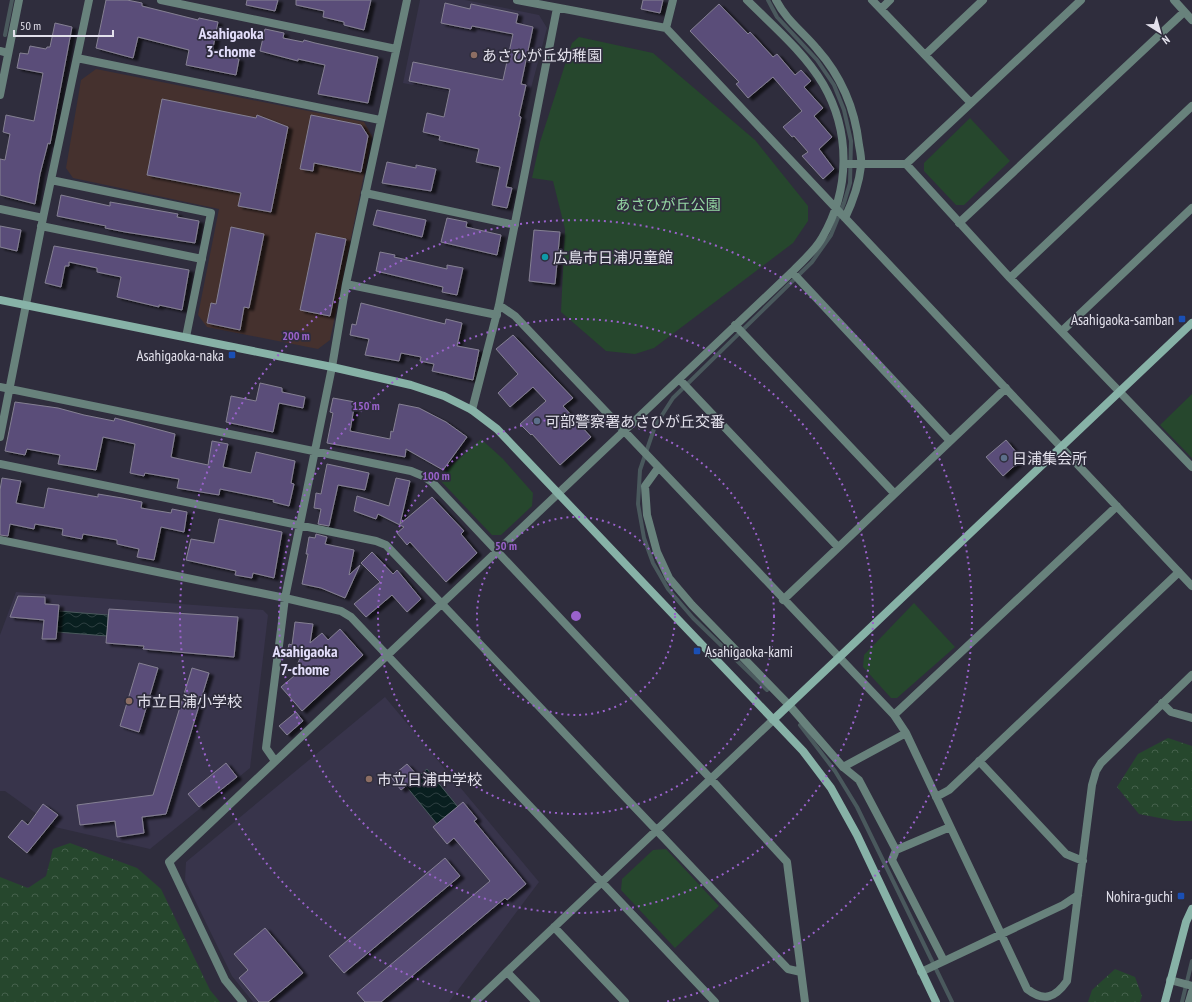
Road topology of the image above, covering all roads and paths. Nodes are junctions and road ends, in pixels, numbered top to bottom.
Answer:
1 (19, 0) edge
2 (89, 0) edge
3 (161, 0) edge
4 (407, 0) edge
5 (516, 0) edge
6 (673, 0) edge
7 (748, 0) edge
8 (776, 0) edge
9 (872, 0) edge
10 (890, 0) edge
11 (983, 0) edge
12 (1081, 0) edge
13 (1174, 0) edge
14 (557, 8) junction
15 (881, 9) junction
16 (1184, 12) junction
17 (1192, 20) edge
18 (666, 28) junction
19 (396, 49) junction
20 (4, 52) edge
21 (925, 55) junction
22 (77, 58) junction
23 (0, 95) edge
24 (970, 103) junction
25 (1192, 106) edge
26 (380, 120) junction
27 (845, 164) junction
28 (862, 164) junction
29 (906, 164) junction
30 (51, 180) junction
31 (365, 193) junction
32 (836, 208) junction
33 (1192, 208) edge
34 (0, 209) edge
35 (845, 218) junction
36 (42, 222) junction
37 (959, 223) junction
38 (515, 225) junction
39 (202, 259) junction
40 (792, 272) junction
41 (1010, 278) junction
42 (346, 284) junction
43 (0, 300) edge
44 (27, 305) junction
45 (499, 305) junction
46 (497, 315) junction
47 (1192, 324) edge
48 (735, 325) junction
49 (1062, 331) junction
50 (186, 338) junction
51 (332, 366) junction
52 (679, 379) junction
53 (0, 387) edge
54 (1006, 388) junction
55 (10, 389) junction
56 (1120, 391) junction
57 (472, 410) junction
58 (624, 432) junction
59 (0, 437) edge
60 (950, 441) junction
61 (1061, 446) junction
62 (314, 452) junction
63 (0, 464) edge
64 (1192, 467) edge
65 (658, 468) junction
66 (558, 492) junction
67 (894, 492) junction
68 (1117, 506) junction
69 (299, 525) junction
70 (0, 540) edge
71 (838, 547) junction
72 (496, 551) junction
73 (1180, 572) junction
74 (1192, 586) edge
75 (285, 598) junction
76 (783, 600) junction
77 (441, 604) junction
78 (387, 654) junction
79 (838, 658) junction
80 (1192, 675) edge
81 (1162, 703) junction
82 (789, 705) junction
83 (894, 715) junction
84 (1192, 718) edge
85 (773, 720) junction
86 (906, 733) junction
87 (276, 760) junction
88 (979, 761) junction
89 (843, 767) junction
90 (710, 778) junction
91 (936, 797) junction
92 (950, 827) junction
93 (656, 830) junction
94 (896, 850) junction
95 (1083, 862) junction
96 (602, 881) junction
97 (1078, 895) junction
98 (1192, 909) edge
99 (554, 927) junction
100 (1001, 934) junction
101 (944, 961) junction
102 (507, 972) junction
103 (802, 972) junction
104 (921, 972) junction
105 (1170, 980) junction
106 (1192, 986) edge
107 (1192, 992) edge
108 (243, 1002) edge
109 (475, 1002) edge
110 (536, 1002) edge
111 (625, 1002) edge
112 (715, 1002) edge
113 (806, 1002) edge
114 (936, 1002) edge
115 (1165, 1002) edge
116 (1190, 1002) edge

1 - 20 street
2 - 22 street
3 - 19 street
4 - 19 street
5 - 14 street
6 - 18 street
7 - 27 street
8 - 28 street
9 - 15 street
10 - 15 street
11 - 21 street
12 - 24 street
13 - 16 street
14 - 18 street
14 - 38 street
15 - 21 street
16 - 17 street
16 - 37 street
18 - 32 street
19 - 26 street
20 - 23 street
21 - 24 street
22 - 26 street
22 - 30 street
24 - 29 street
25 - 41 street
26 - 31 street
27 - 28 street
27 - 32 street
28 - 29 street
28 - 35 street
29 - 37 street
30 - 36 street
30 - 39 street
31 - 38 street
31 - 42 street
32 - 35 street
32 - 40 street
33 - 49 street
34 - 36 street
35 - 54 street
36 - 39 street
36 - 44 street
37 - 41 street
38 - 45 street
39 - 50 street
40 - 48 street
40 - 60 street
41 - 49 street
42 - 46 street
42 - 51 street
43 - 44 street
44 - 50 street
44 - 55 street
45 - 46 street
45 - 58 street
46 - 57 street
47 - 56 street
48 - 52 street
48 - 67 street
49 - 56 street
50 - 51 street
51 - 57 street
51 - 62 street
52 - 58 street
52 - 71 street
53 - 55 street
54 - 60 street
54 - 61 street
55 - 59 street
55 - 62 street
56 - 61 street
56 - 64 street
57 - 66 street
58 - 65 street
58 - 66 street
60 - 67 street
61 - 68 street
61 - 79 street
62 - 69 street
62 - 72 street
63 - 69 street
65 - 76 street
65 - 82 street
66 - 72 street
66 - 85 street
67 - 71 street
68 - 73 street
68 - 83 street
69 - 75 street
69 - 77 street
70 - 75 street
71 - 76 street
72 - 77 street
72 - 90 street
73 - 74 street
73 - 88 street
75 - 78 street
75 - 87 street
76 - 79 street
77 - 78 street
77 - 93 street
78 - 87 street
78 - 96 street
79 - 82 street
79 - 83 street
80 - 81 street
81 - 84 street
81 - 95 street
82 - 85 street
82 - 89 street
83 - 86 street
85 - 90 street
85 - 104 street
86 - 89 street
86 - 91 street
87 - 108 street
88 - 91 street
88 - 95 street
89 - 94 street
90 - 93 street
90 - 103 street
91 - 92 street
92 - 94 street
92 - 100 street
93 - 96 street
93 - 103 street
94 - 101 street
95 - 97 street
96 - 99 street
96 - 112 street
97 - 100 street
97 - 100 street
98 - 105 street
99 - 102 street
99 - 111 street
100 - 101 street
101 - 104 street
102 - 109 street
102 - 110 street
103 - 113 street
104 - 114 street
105 - 106 street
105 - 115 street
107 - 116 street

